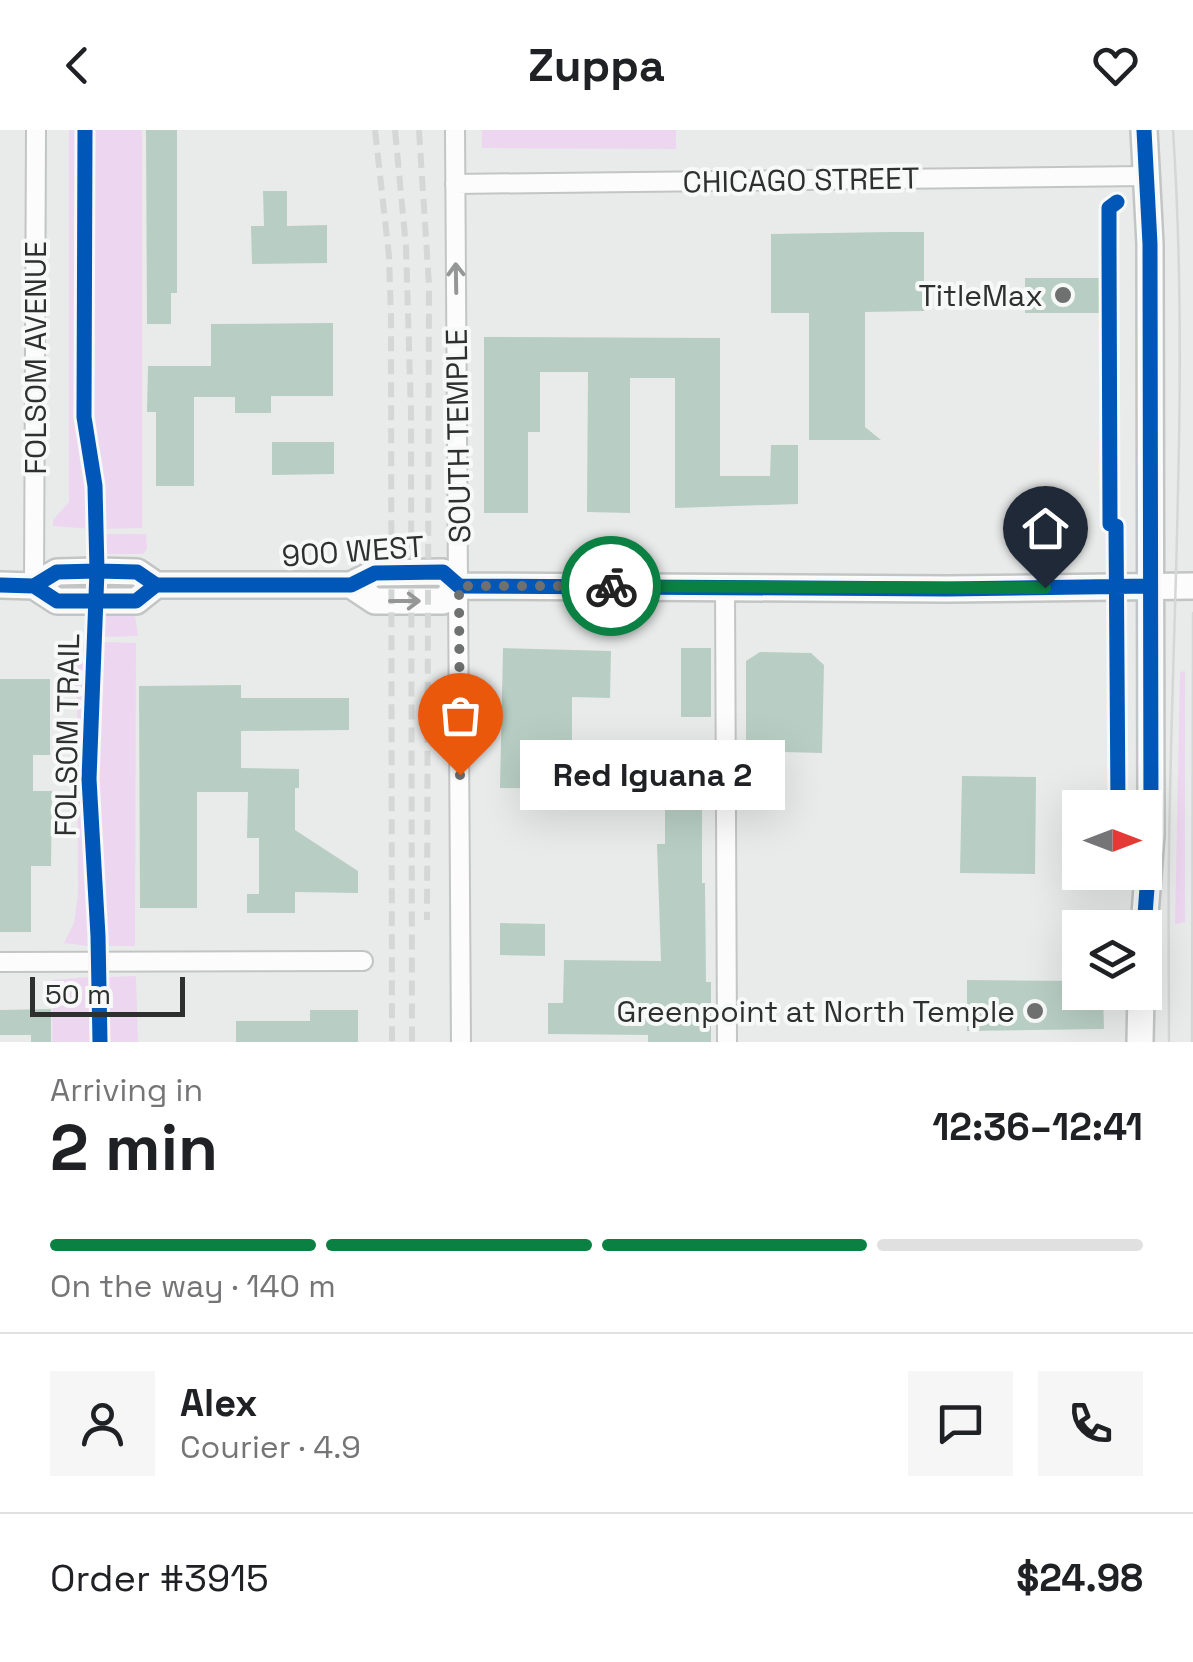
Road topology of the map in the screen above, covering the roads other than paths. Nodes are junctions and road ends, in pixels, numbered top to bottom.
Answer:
1 (36, 130) edge
2 (455, 130) edge
3 (1144, 130) edge
4 (1146, 176) junction
5 (455, 184) junction
6 (0, 586) edge
7 (34, 586) junction
8 (459, 586) junction
9 (1149, 586) junction
10 (1193, 586) edge
11 (725, 587) junction
12 (1146, 910) edge
13 (363, 961) dead end
14 (0, 962) edge
15 (1141, 1010) edge
16 (461, 1042) edge
17 (727, 1042) edge
18 (1140, 1042) edge

1 - 7 street, FOLSOM AVENUE
2 - 5 street, SOUTH TEMPLE
3 - 4 main road
4 - 5 street, CHICAGO STREET
4 - 9 main road
8 -> 5 street, SOUTH TEMPLE
6 - 7 main road, 900 WEST
7 - 8 main road, 900 WEST
8 - 11 main road, 900 WEST
8 - 16 street, SOUTH TEMPLE
9 - 10 main road, 900 WEST
9 - 11 main road, 900 WEST
9 - 12 main road
11 - 17 street
13 - 14 street
15 - 18 main road

